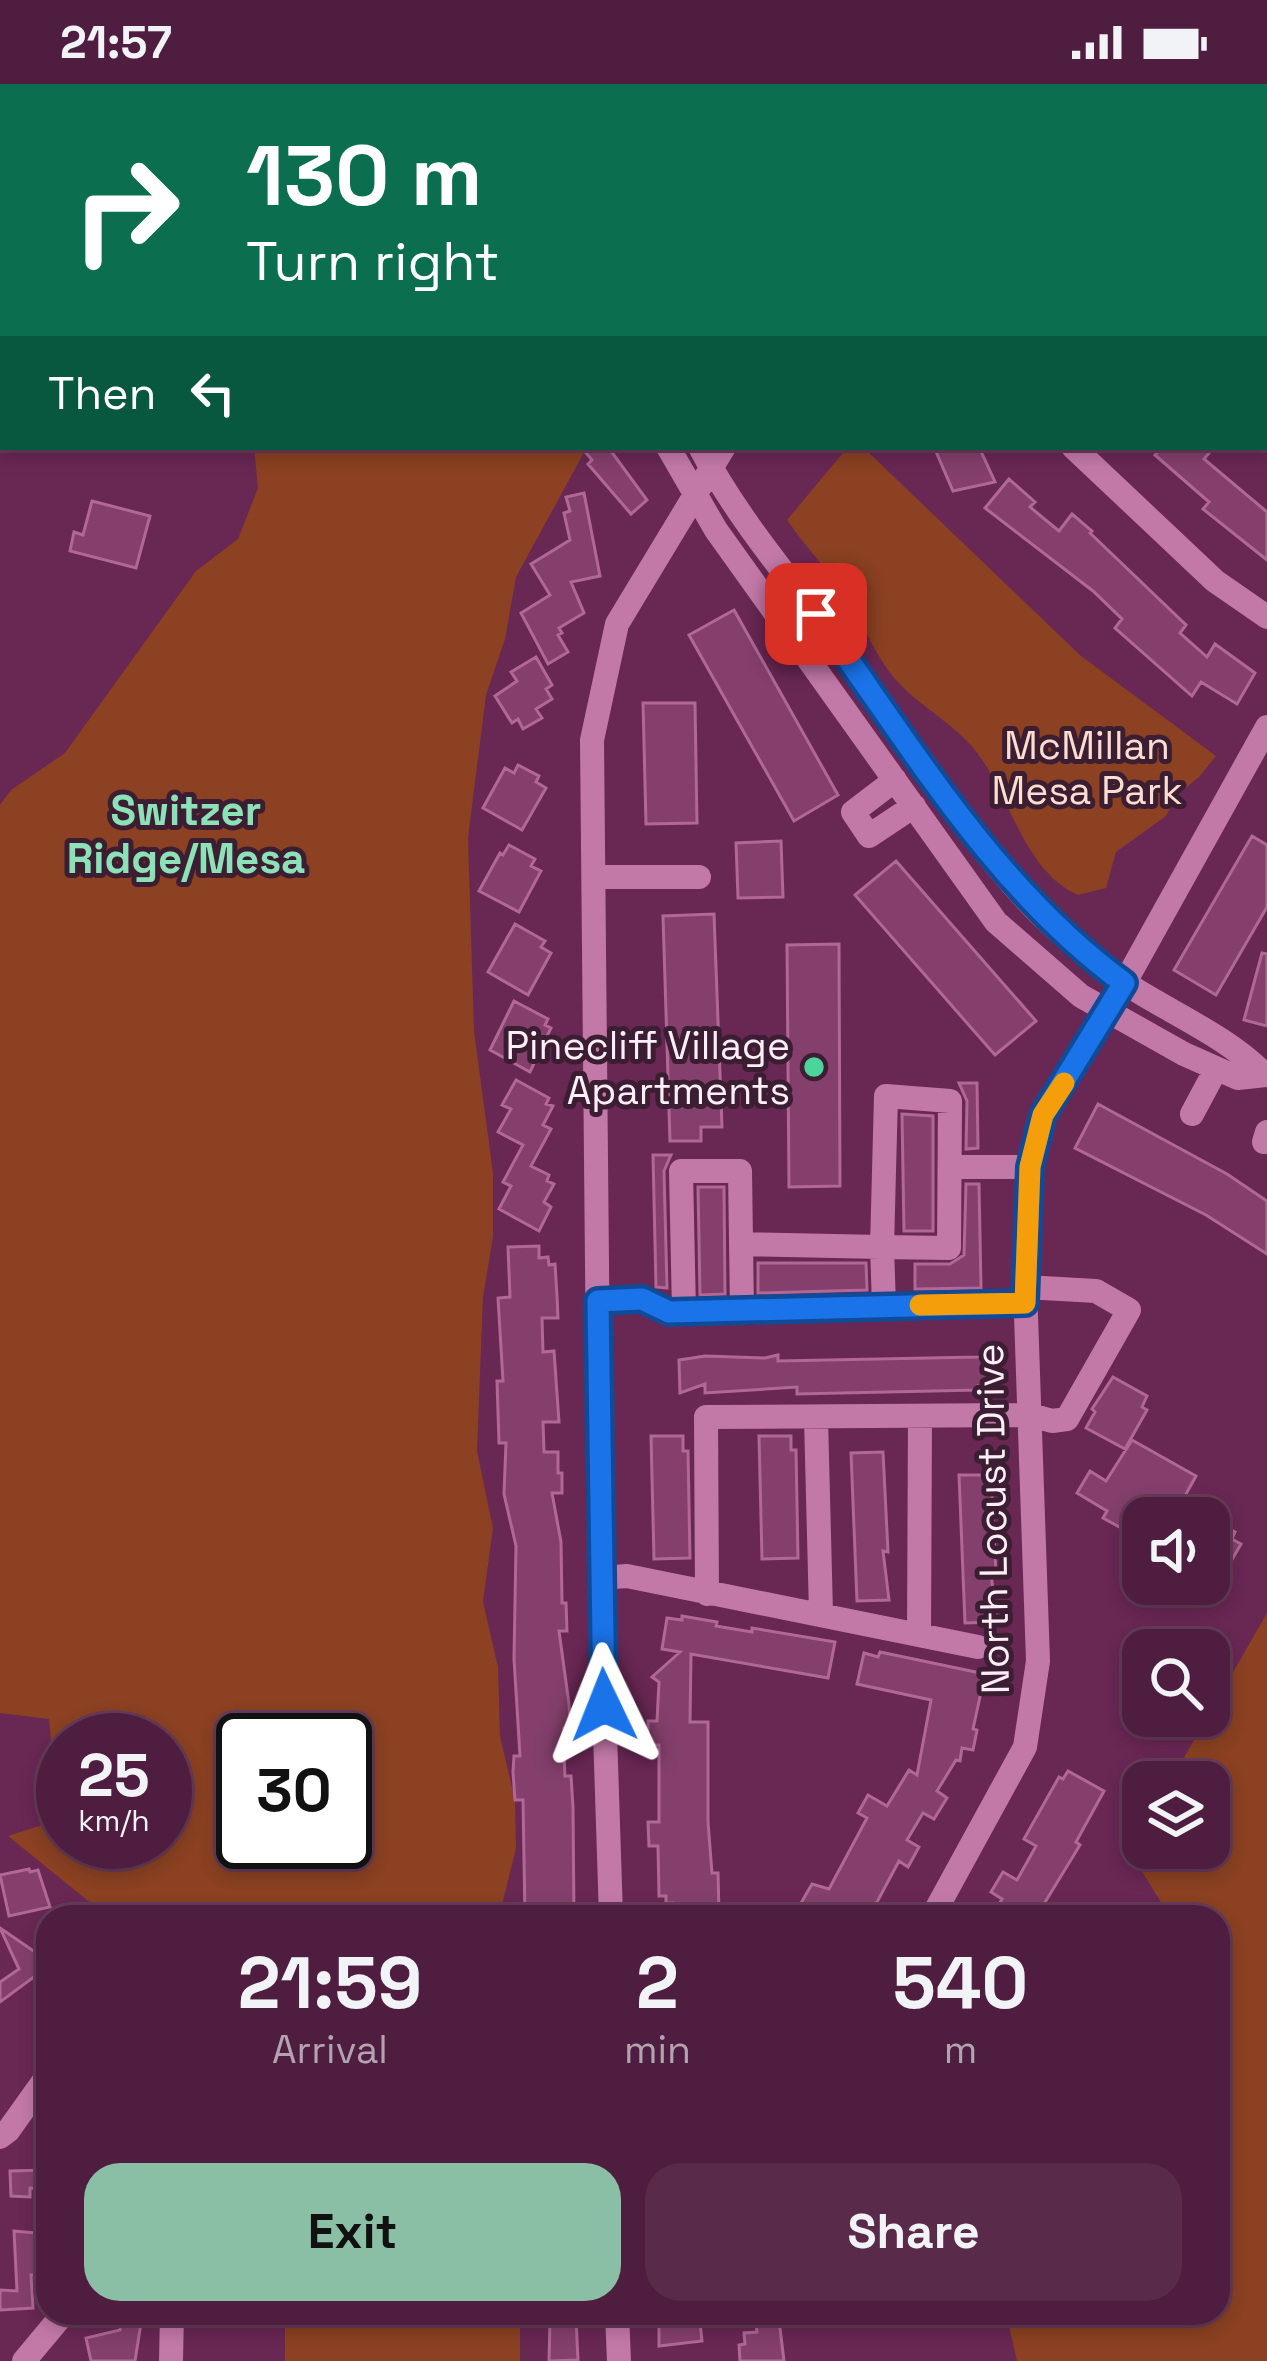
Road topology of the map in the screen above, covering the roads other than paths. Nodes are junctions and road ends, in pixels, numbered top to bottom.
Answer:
1 (670, 450) edge
2 (1076, 450) edge
3 (712, 454) edge
4 (694, 495) junction
5 (1267, 617) edge
6 (1267, 727) edge
7 (931, 779) junction
8 (905, 794) junction
9 (594, 877) junction
10 (699, 877) dead end
11 (1124, 983) junction
12 (1109, 1011) junction
13 (1215, 1071) junction
14 (1266, 1075) edge
15 (1192, 1114) dead end
16 (950, 1167) junction
17 (1030, 1167) junction
18 (741, 1244) junction
19 (882, 1247) junction
20 (1025, 1295) junction
21 (598, 1301) junction
22 (884, 1306) junction
23 (742, 1311) junction
24 (684, 1312) junction
25 (1031, 1415) junction
26 (920, 1417) junction
27 (816, 1418) junction
28 (600, 1578) junction
29 (707, 1594) junction
30 (820, 1613) junction
31 (919, 1635) junction
32 (978, 1647) dead end
33 (611, 1905) edge
34 (939, 1905) edge
35 (36, 2092) edge
36 (0, 2137) edge
37 (54, 2325) edge
38 (172, 2325) edge
39 (618, 2325) edge
40 (24, 2361) edge
41 (171, 2361) edge
42 (619, 2361) edge

1 - 4 street
2 - 5 street
3 - 4 street
3 - 7 street
4 - 8 street
4 - 9 street
6 - 11 street, North Locust Drive
7 - 8 street
7 - 11 street
8 - 12 street
9 - 10 street
9 - 21 street
11 - 12 street, North Locust Drive
11 - 14 street
12 - 13 street
12 - 17 street, North Locust Drive
13 - 14 street
13 - 15 street
16 - 17 street
16 - 19 street
16 - 19 street
17 - 20 street, North Locust Drive
18 - 19 street
18 - 23 street
18 - 24 street
19 - 22 street
20 - 22 street
20 - 25 street, North Locust Drive
20 - 25 street
21 - 24 street
21 - 28 street
22 - 23 street
23 - 24 street
25 - 26 street
25 - 34 street, North Locust Drive
26 - 27 street
26 - 31 street
27 - 29 street
27 - 30 street
28 - 29 street
28 - 33 street
29 - 30 street
30 - 31 street
31 - 32 street
35 - 36 street
37 - 40 street
38 - 41 street
39 - 42 street

